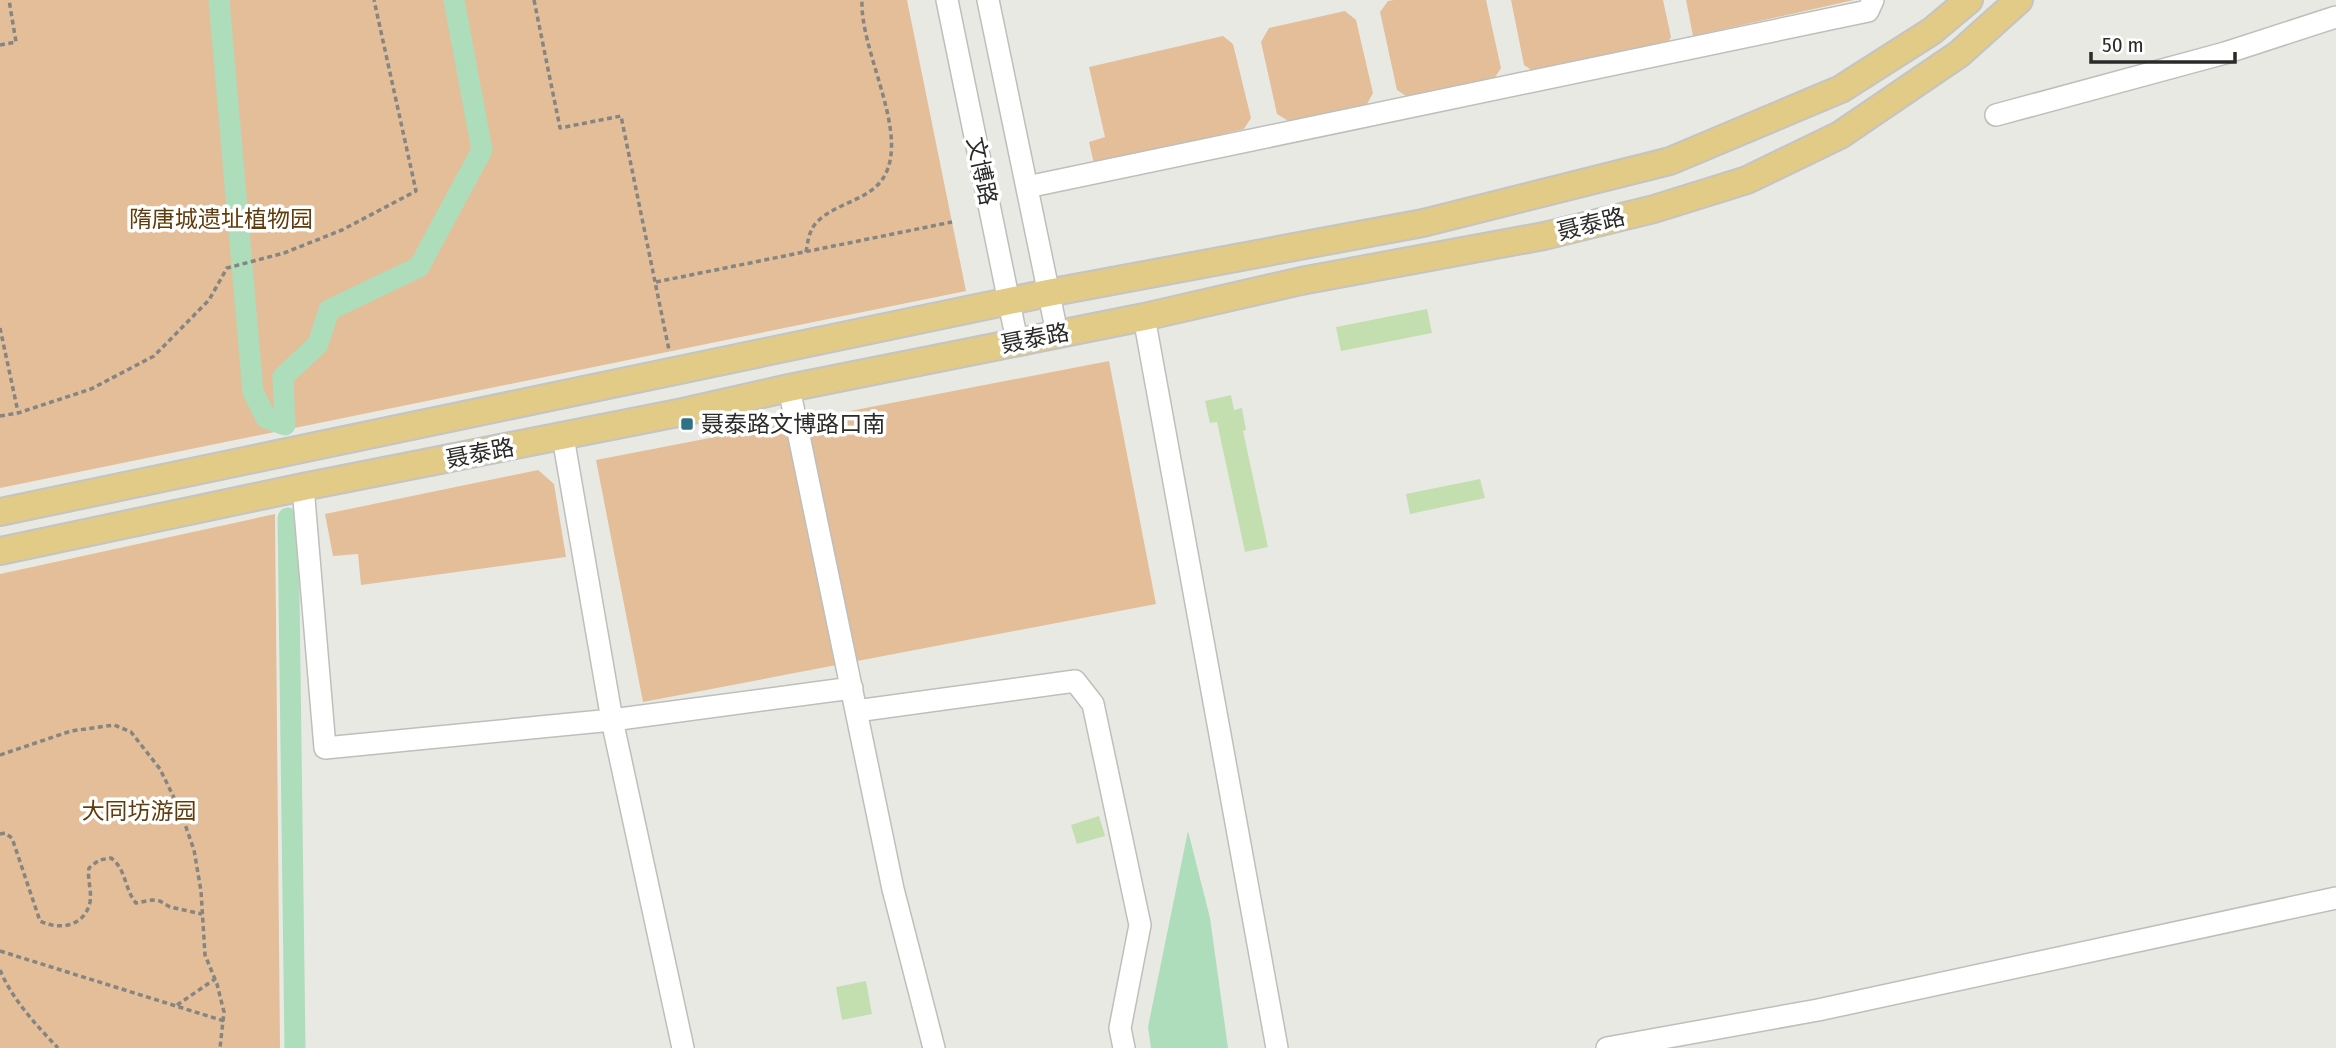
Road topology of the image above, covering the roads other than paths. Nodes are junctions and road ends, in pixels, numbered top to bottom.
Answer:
1 (947, 0) edge
2 (988, 0) edge
3 (1873, 0) edge
4 (1969, 0) edge
5 (2019, 0) edge
6 (2336, 17) edge
7 (1996, 115) dead end
8 (1027, 187) junction
9 (1048, 293) junction
10 (1009, 301) junction
11 (1144, 317) junction
12 (1057, 334) junction
13 (1017, 341) junction
14 (789, 388) junction
15 (563, 437) junction
16 (303, 487) junction
17 (0, 512) edge
18 (0, 551) edge
19 (852, 688) junction
20 (856, 711) junction
21 (612, 720) junction
22 (2336, 898) edge
23 (683, 1048) edge
24 (934, 1048) edge
25 (1124, 1048) edge
26 (1277, 1048) edge
27 (1607, 1048) edge

1 - 10 street, 文博路
2 - 8 street, 文博路
3 - 8 street
4 - 9 main road, 聂泰路
5 - 11 main road, 聂泰路
6 - 7 street
8 - 9 street, 文博路
9 - 10 main road, 聂泰路
9 - 12 street, 文博路
10 - 13 street, 文博路
10 - 17 main road, 聂泰路
11 - 12 main road, 聂泰路
11 - 26 street
12 - 13 main road, 聂泰路
13 - 14 main road, 聂泰路
14 - 15 main road, 聂泰路
14 - 19 street
15 - 16 main road, 聂泰路
15 - 21 street
16 - 18 main road, 聂泰路
16 - 21 street
19 - 20 street
19 - 21 street
20 - 24 street
20 - 25 street
21 - 23 street
22 - 27 street

